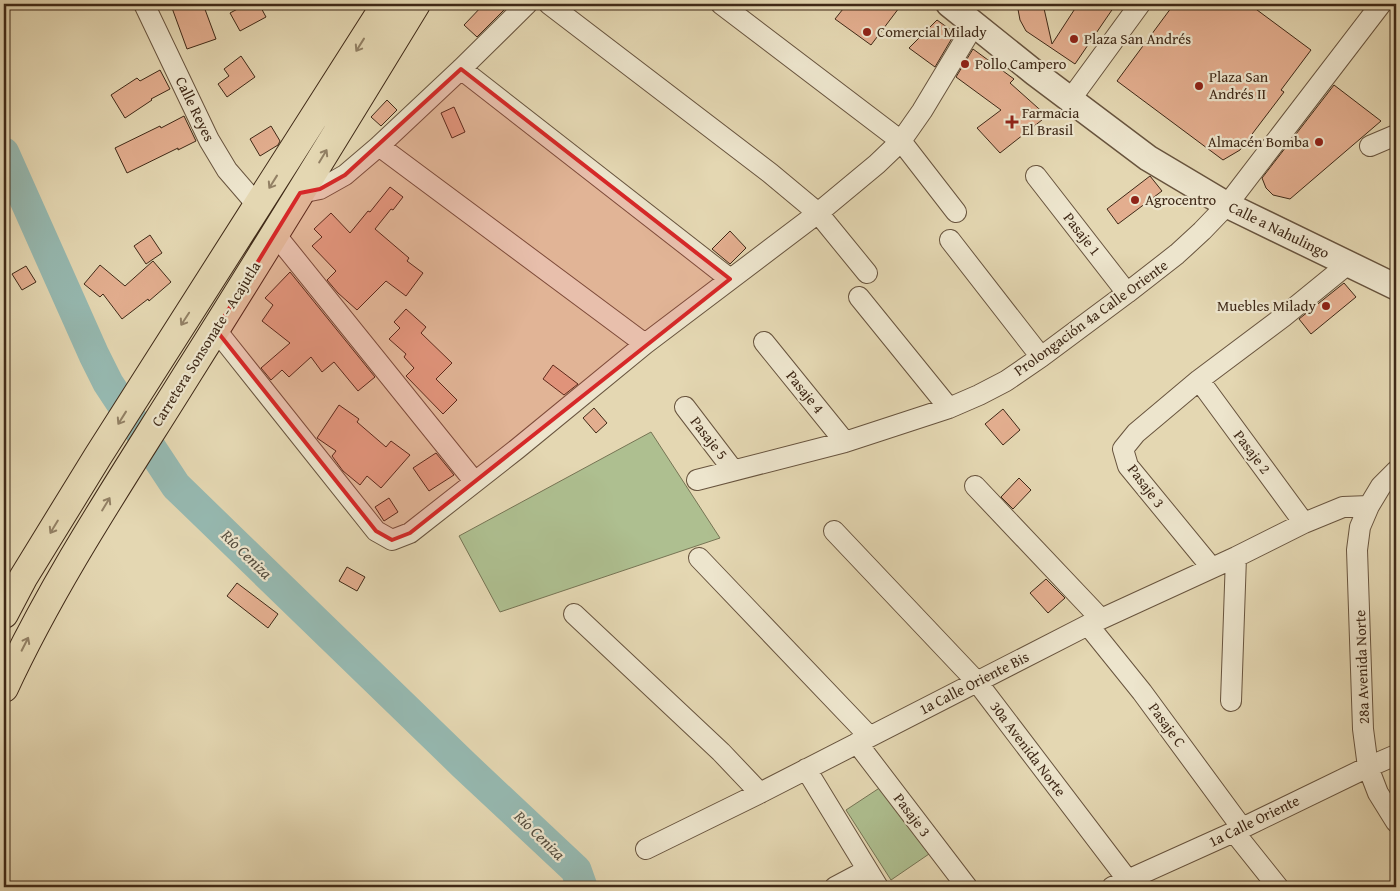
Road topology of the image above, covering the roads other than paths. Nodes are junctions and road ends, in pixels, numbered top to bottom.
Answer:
1 (144, 4) edge
2 (386, 4) edge
3 (416, 4) edge
4 (527, 4) edge
5 (548, 4) edge
6 (721, 4) edge
7 (949, 4) edge
8 (1140, 4) edge
9 (1381, 4) edge
10 (975, 23) junction
11 (461, 69) junction
12 (1070, 100) junction
13 (1396, 135) edge
14 (900, 141) junction
15 (379, 146) junction
16 (1370, 146) dead end
17 (1036, 176) dead end
18 (300, 193) junction
19 (1227, 205) junction
20 (258, 206) junction
21 (956, 212) dead end
22 (818, 213) junction
23 (275, 234) junction
24 (950, 240) dead end
25 (1348, 264) junction
26 (867, 273) dead end
27 (730, 279) junction
28 (1396, 287) edge
29 (1127, 293) junction
30 (859, 297) dead end
31 (216, 330) junction
32 (764, 342) dead end
33 (645, 344) junction
34 (1041, 357) junction
35 (1199, 380) junction
36 (685, 407) dead end
37 (949, 408) junction
38 (845, 442) junction
39 (733, 470) junction
40 (1396, 472) edge
41 (696, 480) dead end
42 (474, 481) junction
43 (975, 486) dead end
44 (1369, 506) junction
45 (1304, 523) junction
46 (834, 531) dead end
47 (1236, 557) junction
48 (699, 558) dead end
49 (1211, 567) junction
50 (4, 614) edge
51 (574, 614) dead end
52 (1094, 622) junction
53 (977, 682) junction
54 (4, 688) edge
55 (1231, 701) dead end
56 (863, 740) junction
57 (1396, 755) edge
58 (1368, 767) junction
59 (806, 769) junction
60 (760, 793) junction
61 (1396, 822) edge
62 (1238, 830) junction
63 (646, 849) dead end
64 (867, 870) junction
65 (1124, 885) edge
66 (835, 887) edge
67 (878, 887) edge
68 (967, 887) edge
69 (1278, 887) edge

1 - 20 street, Calle Reyes
2 -> 20 highway, Carretera Sonsonate - Acajutla
18 -> 3 highway, Carretera Sonsonate - Acajutla
4 - 11 street
5 - 22 street
6 - 14 street
7 - 10 street, Calle a Nahulingo
8 - 12 street
9 - 19 street, Prolongación 4a Calle Oriente
10 - 12 street, Calle a Nahulingo
10 - 14 street
11 - 15 street
11 - 27 street
12 - 19 street, Calle a Nahulingo
13 - 16 street
14 - 21 street
14 - 22 street
15 - 18 street
15 - 33 street
17 - 29 street, Pasaje 1
18 - 23 highway, Carretera Sonsonate - Acajutla
19 - 25 street, Calle a Nahulingo
19 - 29 street, Prolongación 4a Calle Oriente
20 -> 50 highway, Carretera Sonsonate - Acajutla
22 - 26 street
22 - 27 street
23 - 31 highway, Carretera Sonsonate - Acajutla
23 - 42 street
24 - 34 street
25 - 28 street, Calle a Nahulingo
25 - 35 street
27 - 33 street
29 - 34 street, Prolongación 4a Calle Oriente
30 - 37 street
31 - 42 street
54 -> 31 highway, Carretera Sonsonate - Acajutla
32 - 38 street, Pasaje 4
33 - 42 street
34 - 37 street, Prolongación 4a Calle Oriente
35 - 45 street, Pasaje 2
35 - 49 street, Pasaje 3
36 - 39 street, Pasaje 5
37 - 38 street, Prolongación 4a Calle Oriente
38 - 39 street, Prolongación 4a Calle Oriente
39 - 41 street, Prolongación 4a Calle Oriente
40 - 44 street, 28a Avenida Norte
43 - 52 street, Pasaje C
44 - 45 street, 1a Calle Oriente Bis
44 - 58 street, 28a Avenida Norte
45 - 47 street, 1a Calle Oriente Bis
46 - 53 street, 30a Avenida Norte
47 - 49 street, 1a Calle Oriente Bis
47 - 55 street
48 - 56 street, Pasaje 3
49 - 52 street, 1a Calle Oriente Bis
51 - 60 street
52 - 53 street, 1a Calle Oriente Bis
52 - 62 street, Pasaje C
53 - 56 street, 1a Calle Oriente Bis
53 - 65 street, 30a Avenida Norte
56 - 59 street, 1a Calle Oriente Bis
56 - 68 street, Pasaje 3
57 - 58 street, 1a Calle Oriente
58 - 61 street, 28a Avenida Norte
58 - 62 street, 1a Calle Oriente
59 - 60 street, 1a Calle Oriente Bis
59 - 64 street
60 - 63 street, 1a Calle Oriente Bis
62 - 65 street, 1a Calle Oriente
62 - 69 street, Pasaje C
64 - 66 street
64 - 67 street

